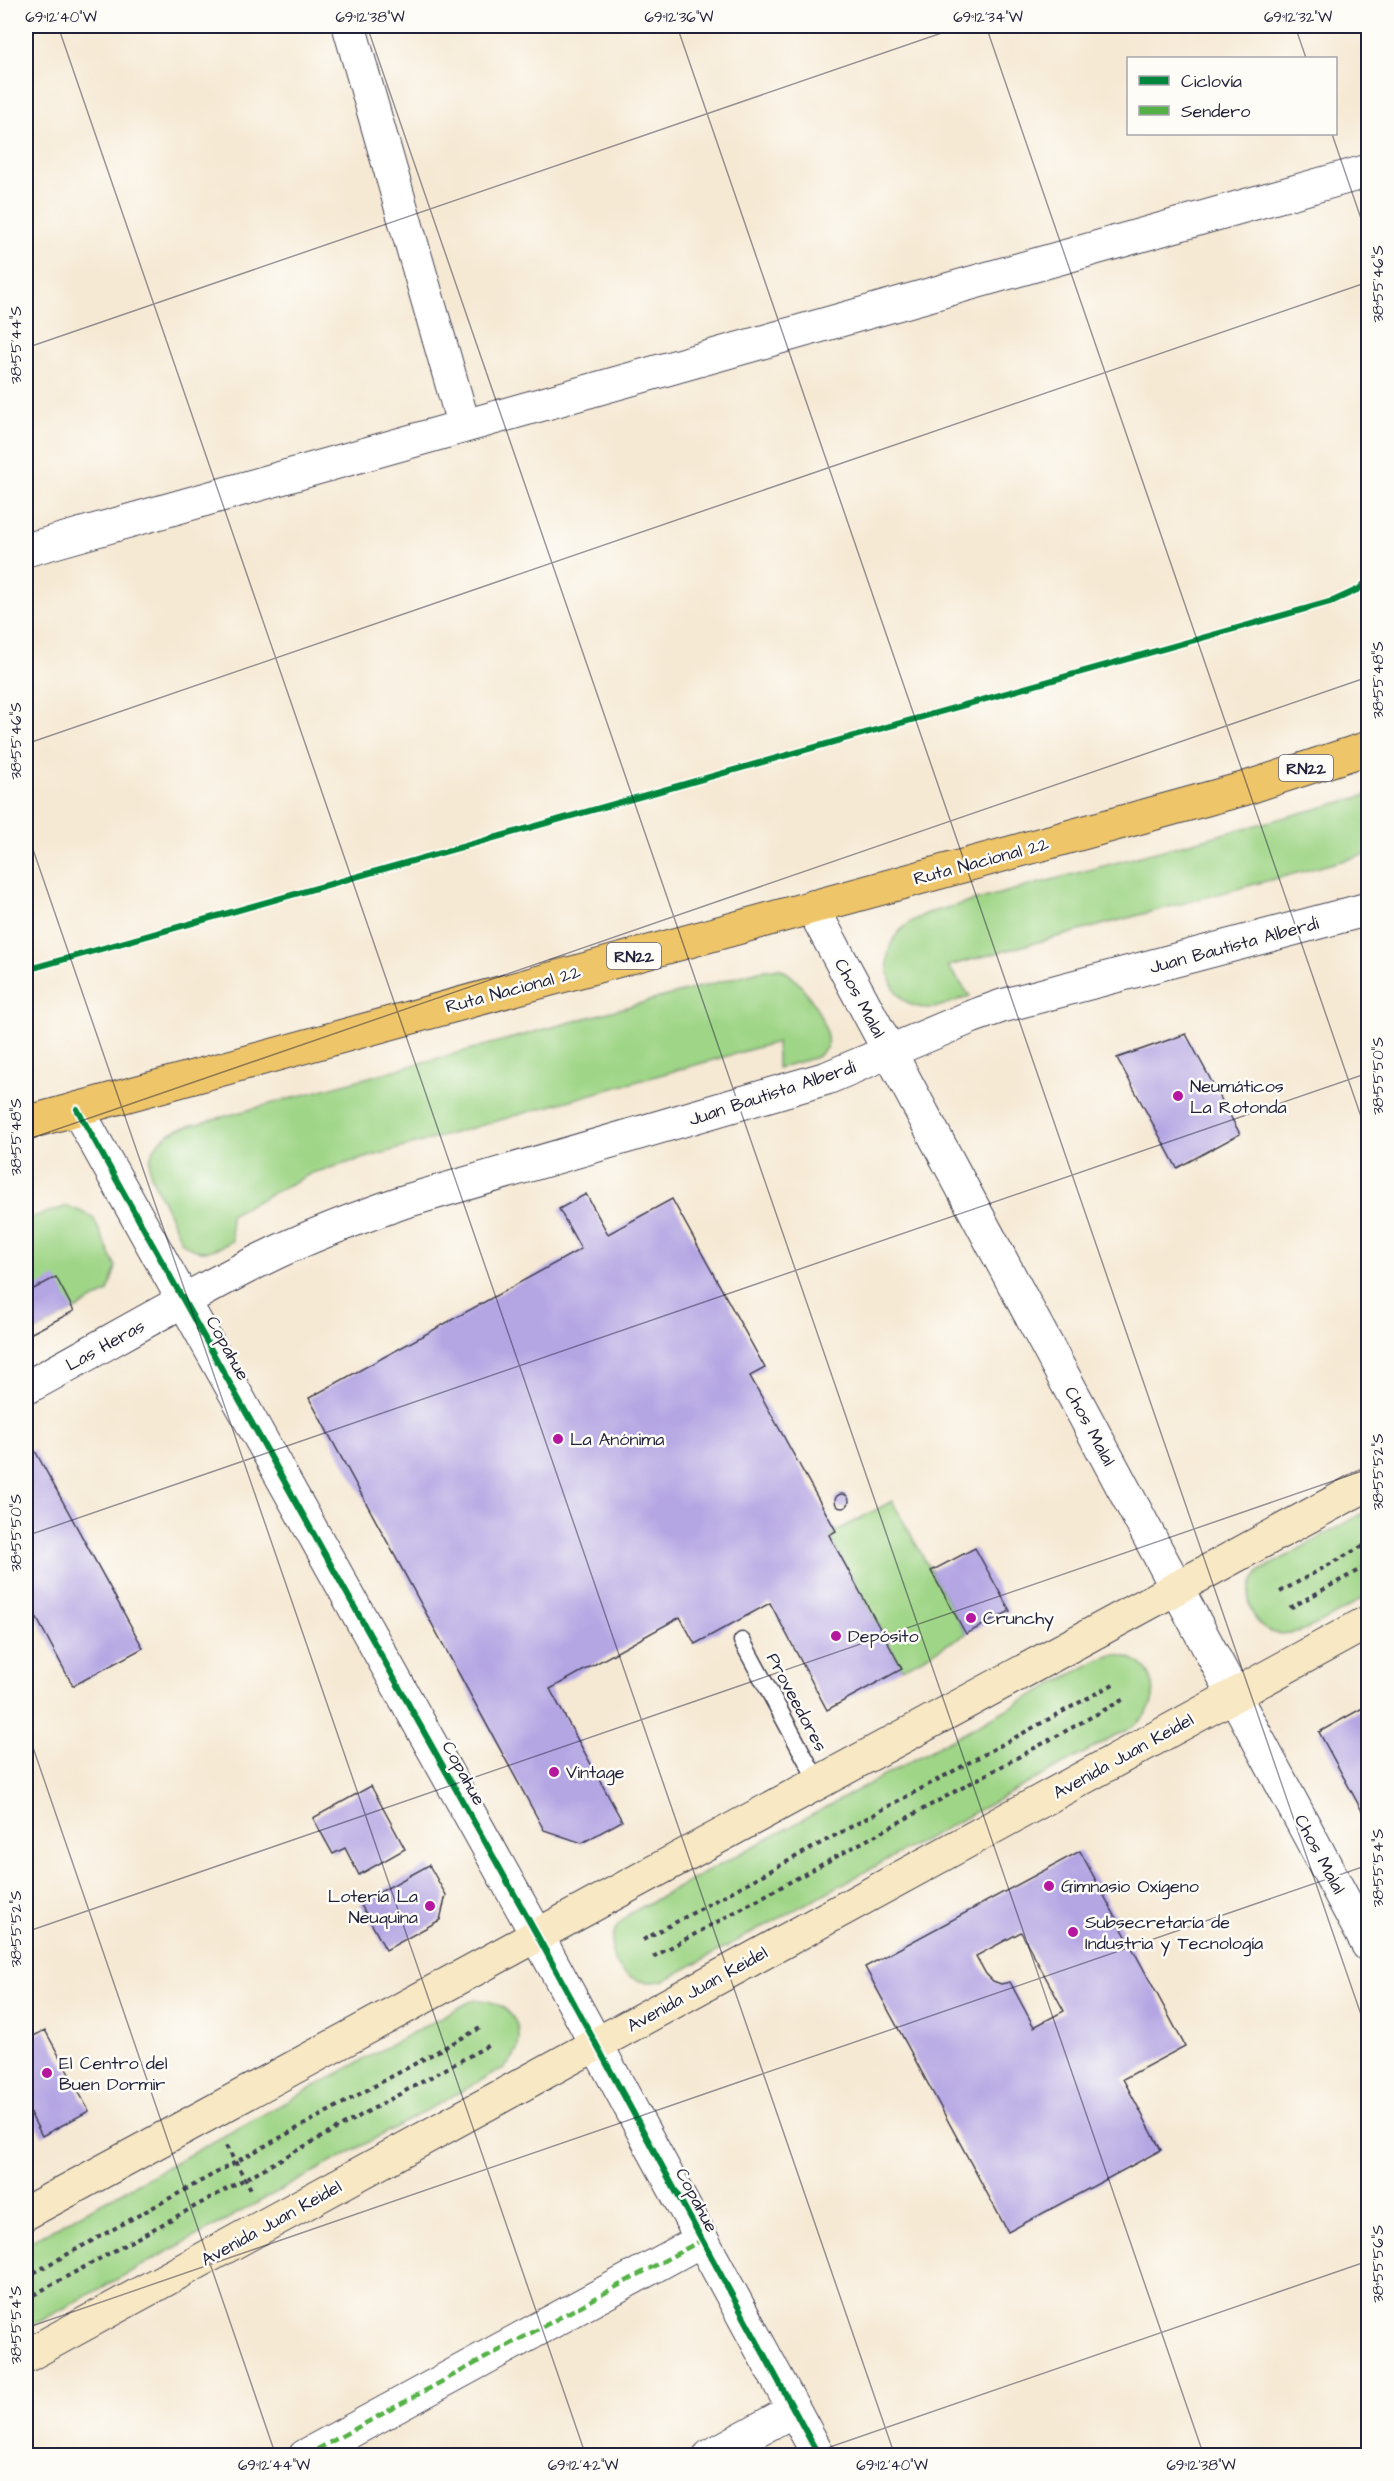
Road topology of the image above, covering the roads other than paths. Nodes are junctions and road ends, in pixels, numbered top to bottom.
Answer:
1 (349, 26) edge
2 (1368, 171) edge
3 (464, 426) junction
4 (26, 550) edge
5 (1368, 748) edge
6 (1368, 765) edge
7 (1243, 789) junction
8 (812, 907) junction
9 (1368, 909) edge
10 (889, 1051) junction
11 (77, 1109) junction
12 (26, 1123) edge
13 (185, 1302) junction
14 (26, 1388) edge
15 (1368, 1484) edge
16 (1176, 1588) junction
17 (1368, 1622) edge
18 (742, 1641) dead end
19 (1234, 1696) junction
20 (818, 1782) junction
21 (537, 1935) junction
22 (1368, 1945) edge
23 (596, 2044) junction
24 (26, 2213) edge
25 (702, 2240) junction
26 (26, 2356) edge
27 (794, 2410) junction
28 (305, 2456) edge
29 (710, 2456) edge
30 (819, 2456) edge

1 - 3 street
2 - 3 street
3 - 4 street
5 - 7 highway, Ruta Nacional 22 / RN22
6 - 7 highway, Ruta Nacional 22 / RN22
7 - 8 highway, Ruta Nacional 22 / RN22
8 - 10 street, Chos Malal
8 - 11 highway, Ruta Nacional 22 / RN22
9 - 10 street, Juan Bautista Alberdi
10 - 13 street, Juan Bautista Alberdi
10 - 16 street, Chos Malal
11 - 12 highway, Ruta Nacional 22 / RN22
11 - 13 street, Copahue
13 - 14 street, Las Heras
13 - 21 street, Copahue
15 - 16 main road
16 - 19 street, Chos Malal
16 - 20 main road
17 - 19 main road, Avenida Juan Keidel
18 - 20 lane, Proveedores
19 - 22 street, Chos Malal
19 - 23 main road, Avenida Juan Keidel
20 - 21 main road
21 - 23 street, Copahue
21 - 24 main road
23 - 25 street, Copahue
23 - 26 main road, Avenida Juan Keidel
25 - 27 street, Copahue
25 - 28 street
27 - 29 street
27 - 30 street, Copahue

